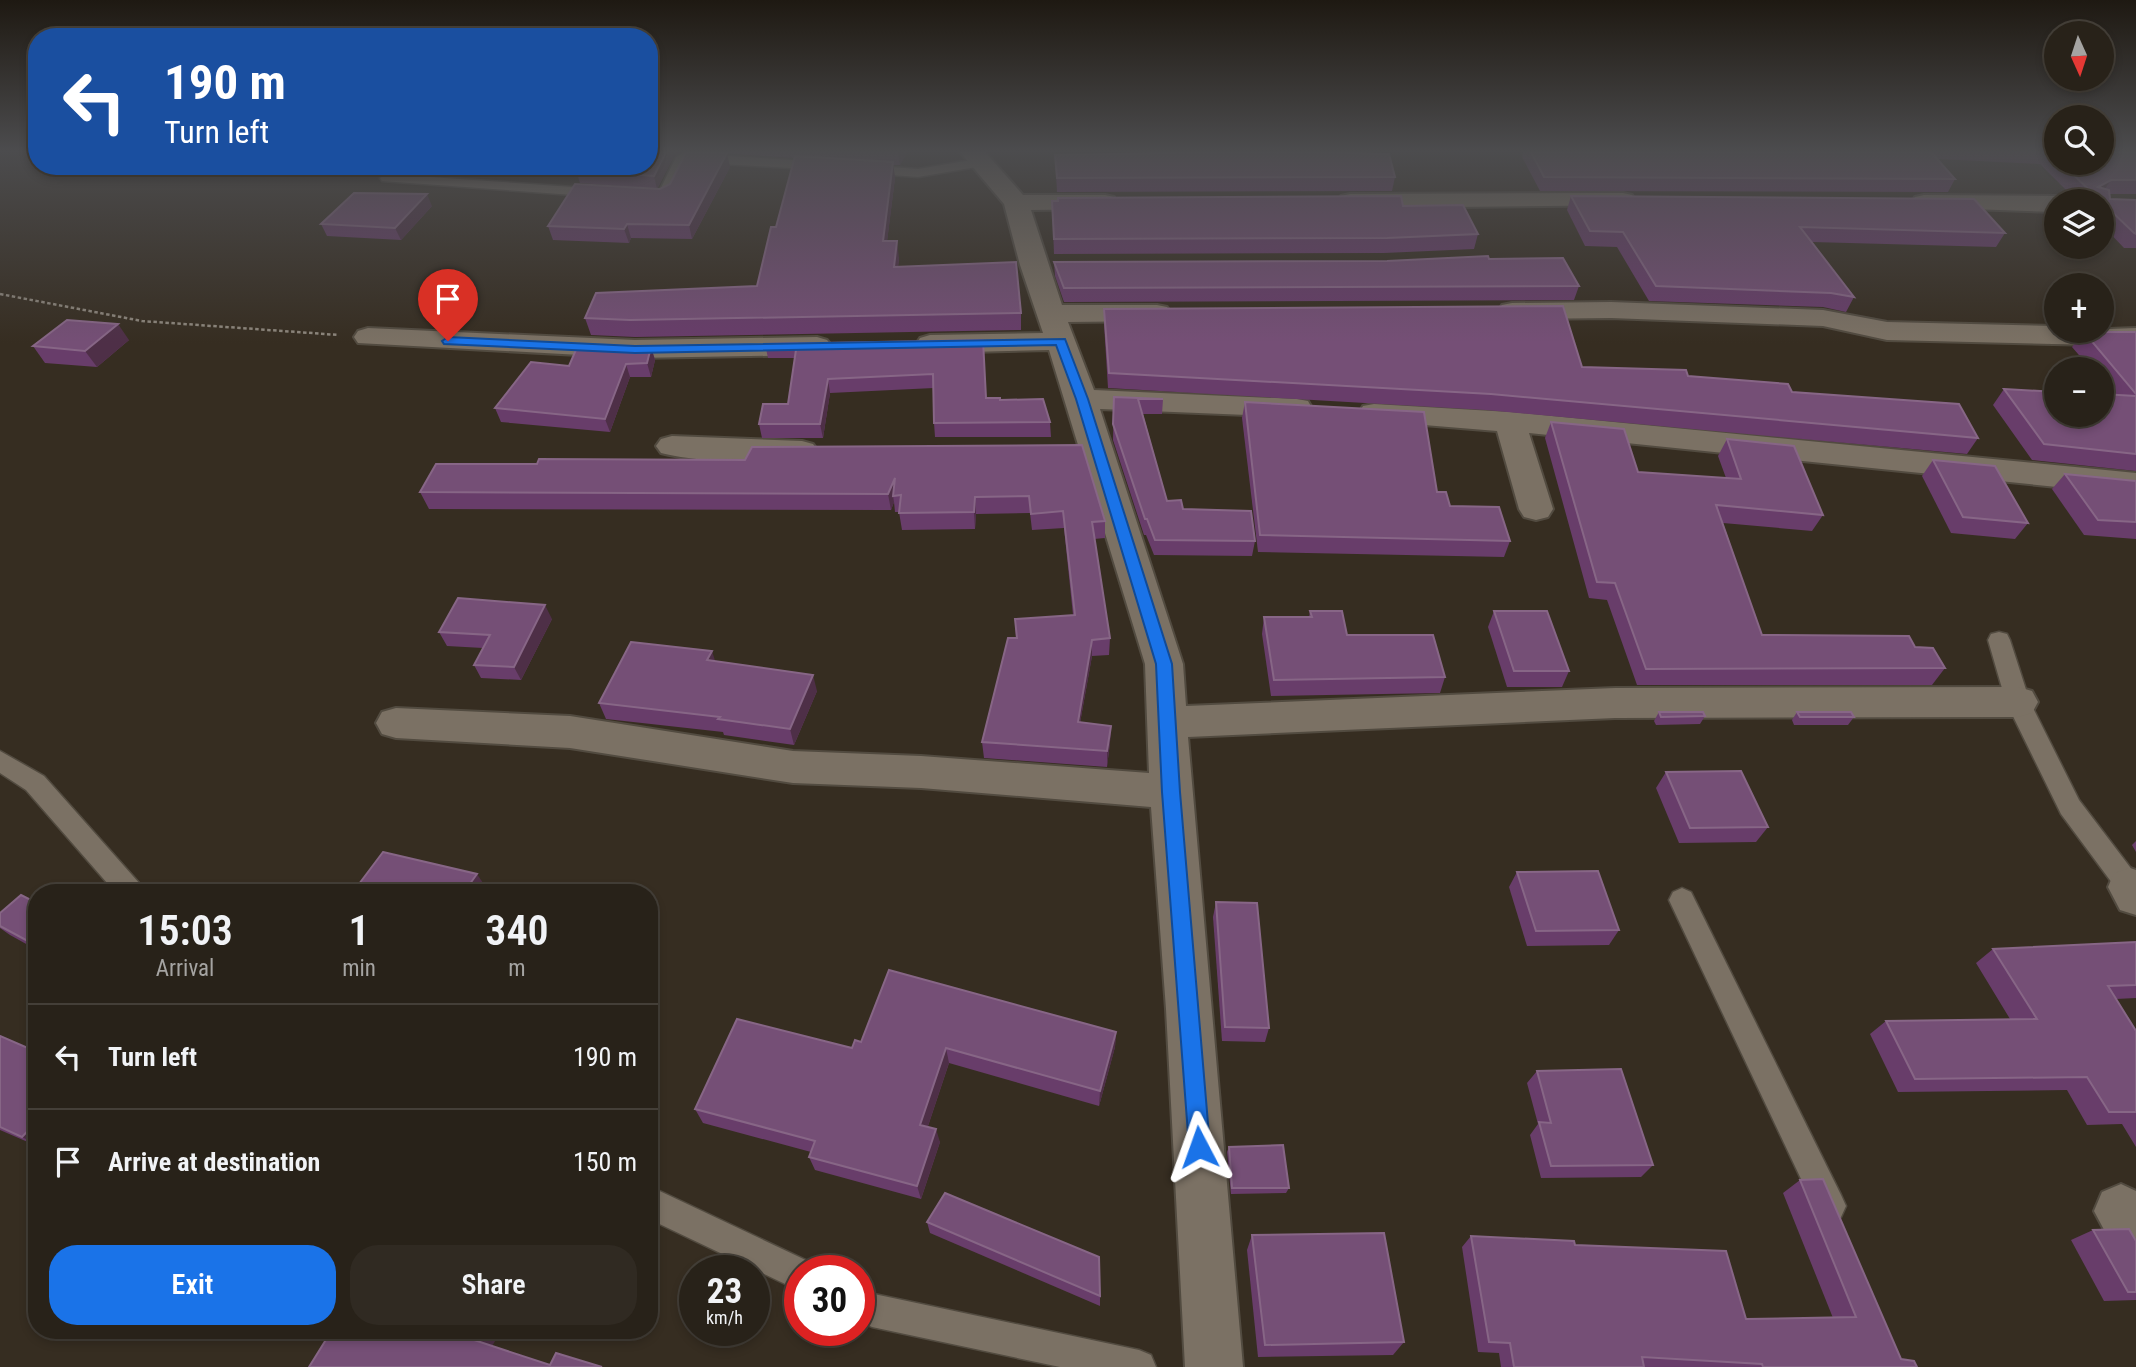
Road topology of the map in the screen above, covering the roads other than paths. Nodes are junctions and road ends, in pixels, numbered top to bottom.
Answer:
1 (1022, 216) edge
2 (1485, 311) edge
3 (1177, 313) edge
4 (1056, 328) junction
5 (2136, 337) edge
6 (368, 338) road end
7 (896, 344) edge
8 (841, 345) edge
9 (1082, 399) junction
10 (1510, 422) junction
11 (672, 446) dead end
12 (835, 450) edge
13 (2136, 484) edge
14 (1536, 509) dead end
15 (1999, 640) dead end
16 (2018, 702) junction
17 (1169, 722) junction
18 (396, 723) dead end
19 (0, 761) edge
20 (1171, 792) junction
21 (124, 884) edge
22 (2134, 890) edge
23 (1682, 900) dead end
24 (658, 1206) edge
25 (1842, 1233) edge
26 (784, 1267) edge
27 (875, 1311) edge
28 (1139, 1367) edge
29 (1214, 1367) edge

1 - 4 street
2 - 5 street
3 - 4 street
4 - 7 street
4 - 9 street
6 - 8 street
9 - 10 street
9 - 17 street
10 - 13 street
10 - 14 street
11 - 12 street
15 - 16 lane
16 - 17 street
16 - 22 lane
17 - 20 street
18 - 20 street
19 - 21 lane
20 - 29 street
23 - 25 lane
24 - 26 lane
27 - 28 lane

